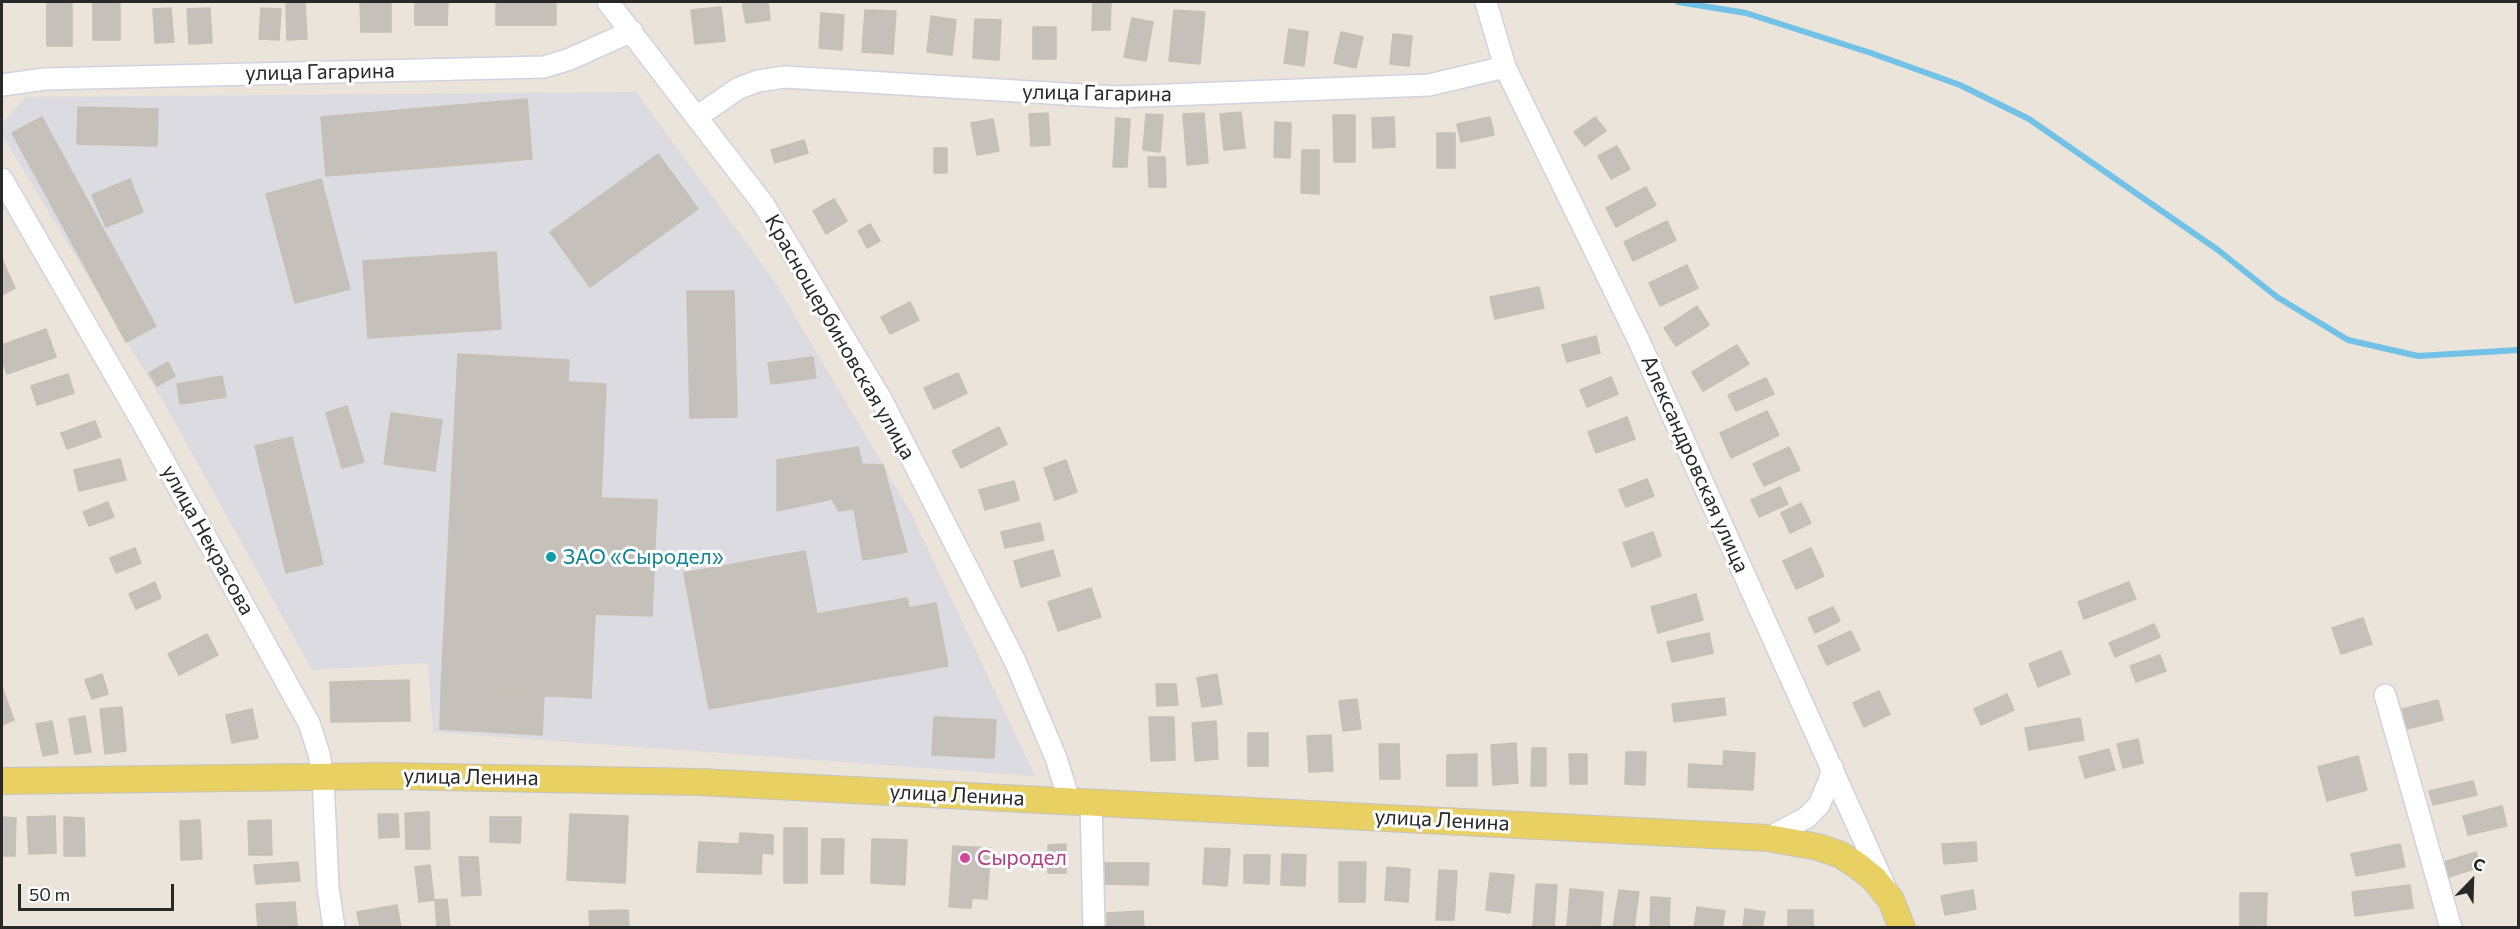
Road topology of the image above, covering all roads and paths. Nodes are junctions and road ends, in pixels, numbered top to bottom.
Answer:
1 (608, 2) edge
2 (1486, 2) edge
3 (632, 31) junction
4 (1505, 67) junction
5 (4, 87) edge
6 (698, 116) junction
7 (2, 179) edge
8 (2385, 695) dead end
9 (1832, 767) junction
10 (323, 777) junction
11 (2, 781) edge
12 (1080, 801) junction
13 (1768, 838) junction
14 (1891, 900) junction
15 (334, 927) edge
16 (1094, 927) edge
17 (1902, 927) edge
18 (2451, 927) edge

1 - 3 street, Краснощербиновская улица
2 - 4 street, Александровская улица
3 - 5 street, улица Гагарина
3 - 6 street, Краснощербиновская улица
4 - 6 street, улица Гагарина
4 - 9 street, Александровская улица
6 - 12 street, Краснощербиновская улица
7 - 10 street, улица Некрасова
8 - 18 street
9 - 13 street
9 - 14 street, Александровская улица
10 - 11 main road, улица Ленина
10 - 12 main road, улица Ленина
10 - 15 street, улица Некрасова
12 - 13 main road, улица Ленина
12 - 16 street, Краснощербиновская улица
13 - 14 main road, улица Ленина
14 - 17 main road, Александровская улица

